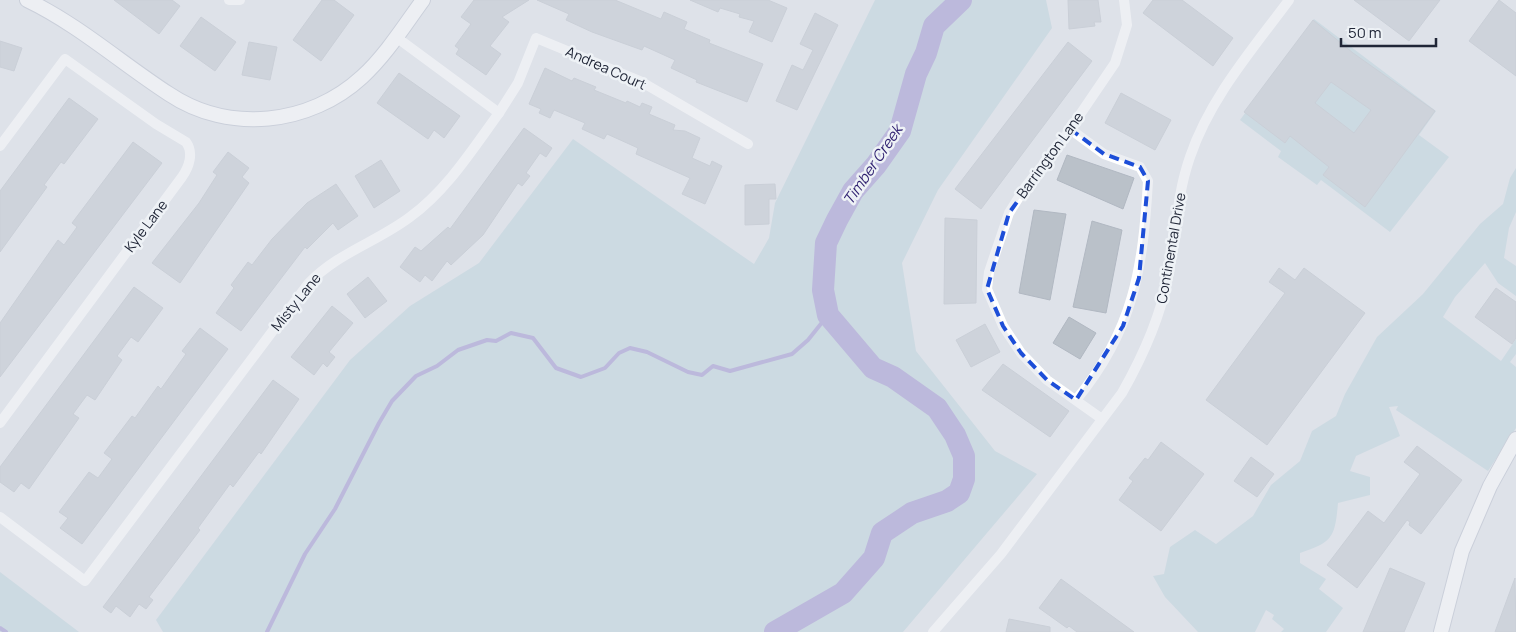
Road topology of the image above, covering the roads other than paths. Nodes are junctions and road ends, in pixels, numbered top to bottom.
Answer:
1 (27, 0) edge
2 (229, 0) edge
3 (240, 0) edge
4 (423, 0) edge
5 (1124, 0) edge
6 (1289, 0) edge
7 (396, 37) junction
8 (499, 113) junction
9 (1070, 129) junction
10 (748, 144) dead end
11 (0, 146) edge
12 (1076, 400) junction
13 (1102, 419) junction
14 (0, 423) edge
15 (1516, 439) edge
16 (0, 517) edge
17 (934, 632) edge
18 (1441, 632) edge

1 - 7 street
2 - 3 street
4 - 7 street
5 - 9 street, Barrington Lane
6 - 13 street, Continental Drive
7 - 8 street
8 - 10 street, Andrea Court
8 - 16 street, Misty Lane
9 - 12 street, Barrington Lane
9 - 12 street
11 - 14 street, Kyle Lane
12 - 13 street, Barrington Lane
13 - 17 street, Continental Drive
15 - 18 street

